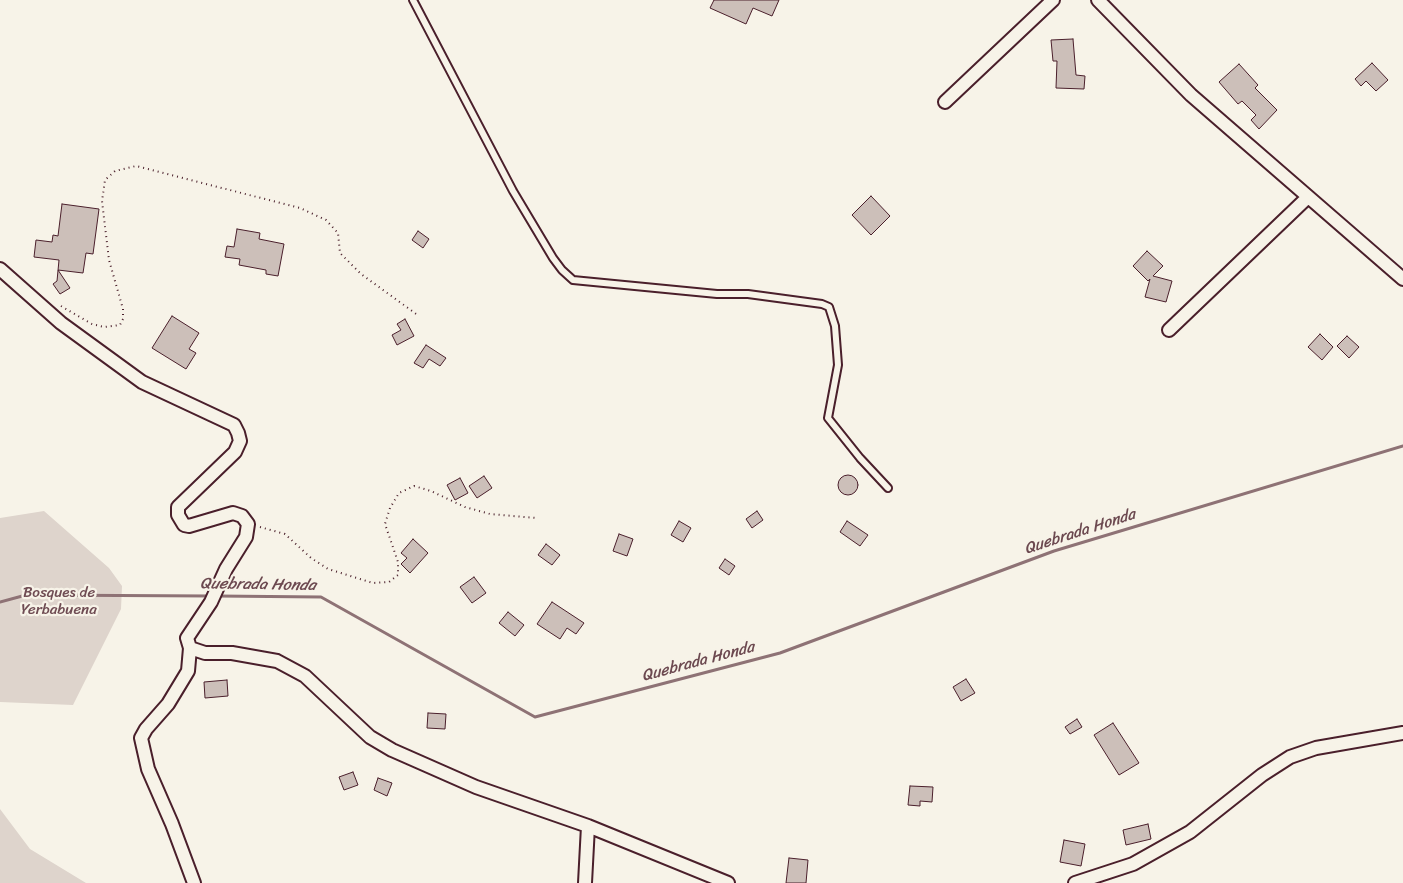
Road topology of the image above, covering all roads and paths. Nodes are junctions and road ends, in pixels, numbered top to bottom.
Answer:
1 (414, 0) edge
2 (1053, 0) edge
3 (1098, 0) edge
4 (945, 102) dead end
5 (1308, 197) junction
6 (0, 269) edge
7 (1403, 279) edge
8 (60, 305) dead end
9 (419, 316) dead end
10 (1170, 330) dead end
11 (888, 488) dead end
12 (536, 518) dead end
13 (248, 524) junction
14 (190, 648) junction
15 (1403, 733) edge
16 (588, 826) junction
17 (194, 883) edge
18 (585, 883) edge
19 (728, 883) edge
20 (1075, 883) edge

1 - 11 lane
2 - 4 street
3 - 5 street
5 - 7 street
5 - 10 street
6 - 13 street
8 - 9 path
12 - 13 path
13 - 14 street
14 - 16 street
14 - 17 street
15 - 20 street
16 - 18 street
16 - 19 street

